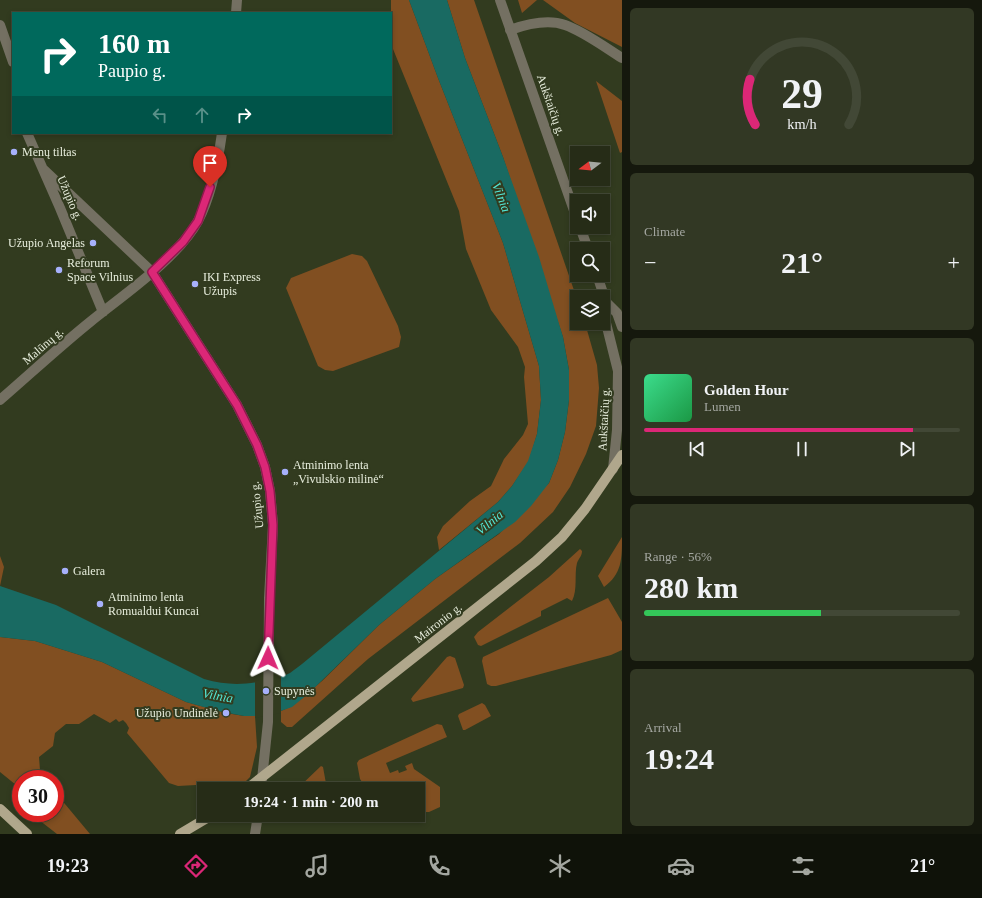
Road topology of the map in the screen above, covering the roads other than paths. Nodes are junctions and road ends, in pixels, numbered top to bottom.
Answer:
1 (237, 0) edge
2 (500, 0) edge
3 (236, 12) edge
4 (0, 25) edge
5 (510, 30) junction
6 (622, 58) edge
7 (12, 59) edge
8 (26, 134) edge
9 (222, 134) edge
10 (44, 170) junction
11 (570, 199) edge
12 (152, 272) junction
13 (610, 306) edge
14 (103, 312) junction
15 (622, 327) edge
16 (608, 330) edge
17 (620, 374) edge
18 (0, 400) edge
19 (622, 456) edge
20 (613, 469) junction
21 (263, 776) junction
22 (256, 782) edge
23 (262, 782) edge
24 (0, 809) edge
25 (200, 822) edge
26 (257, 822) edge
27 (27, 834) edge
28 (180, 834) edge
29 (255, 834) edge

1 - 3 street
2 - 5 street, Aukštaičių g.
4 - 7 street
5 - 6 street
5 - 11 street, Aukštaičių g.
8 - 10 street, Užupio g.
9 - 12 street
10 - 12 street, Užupio g.
10 - 14 street, Užupio g.
12 - 14 street
12 - 21 street, Užupio g.
13 - 15 street, Aukštaičių g.
14 - 18 street, Malūnų g.
16 - 17 street, Aukštaičių g.
17 - 20 street, Aukštaičių g.
19 - 20 main road, Maironio g.
20 - 21 main road, Maironio g.
21 - 22 main road, Maironio g.
21 - 23 street
24 - 27 main road
25 - 28 main road
26 - 29 street

